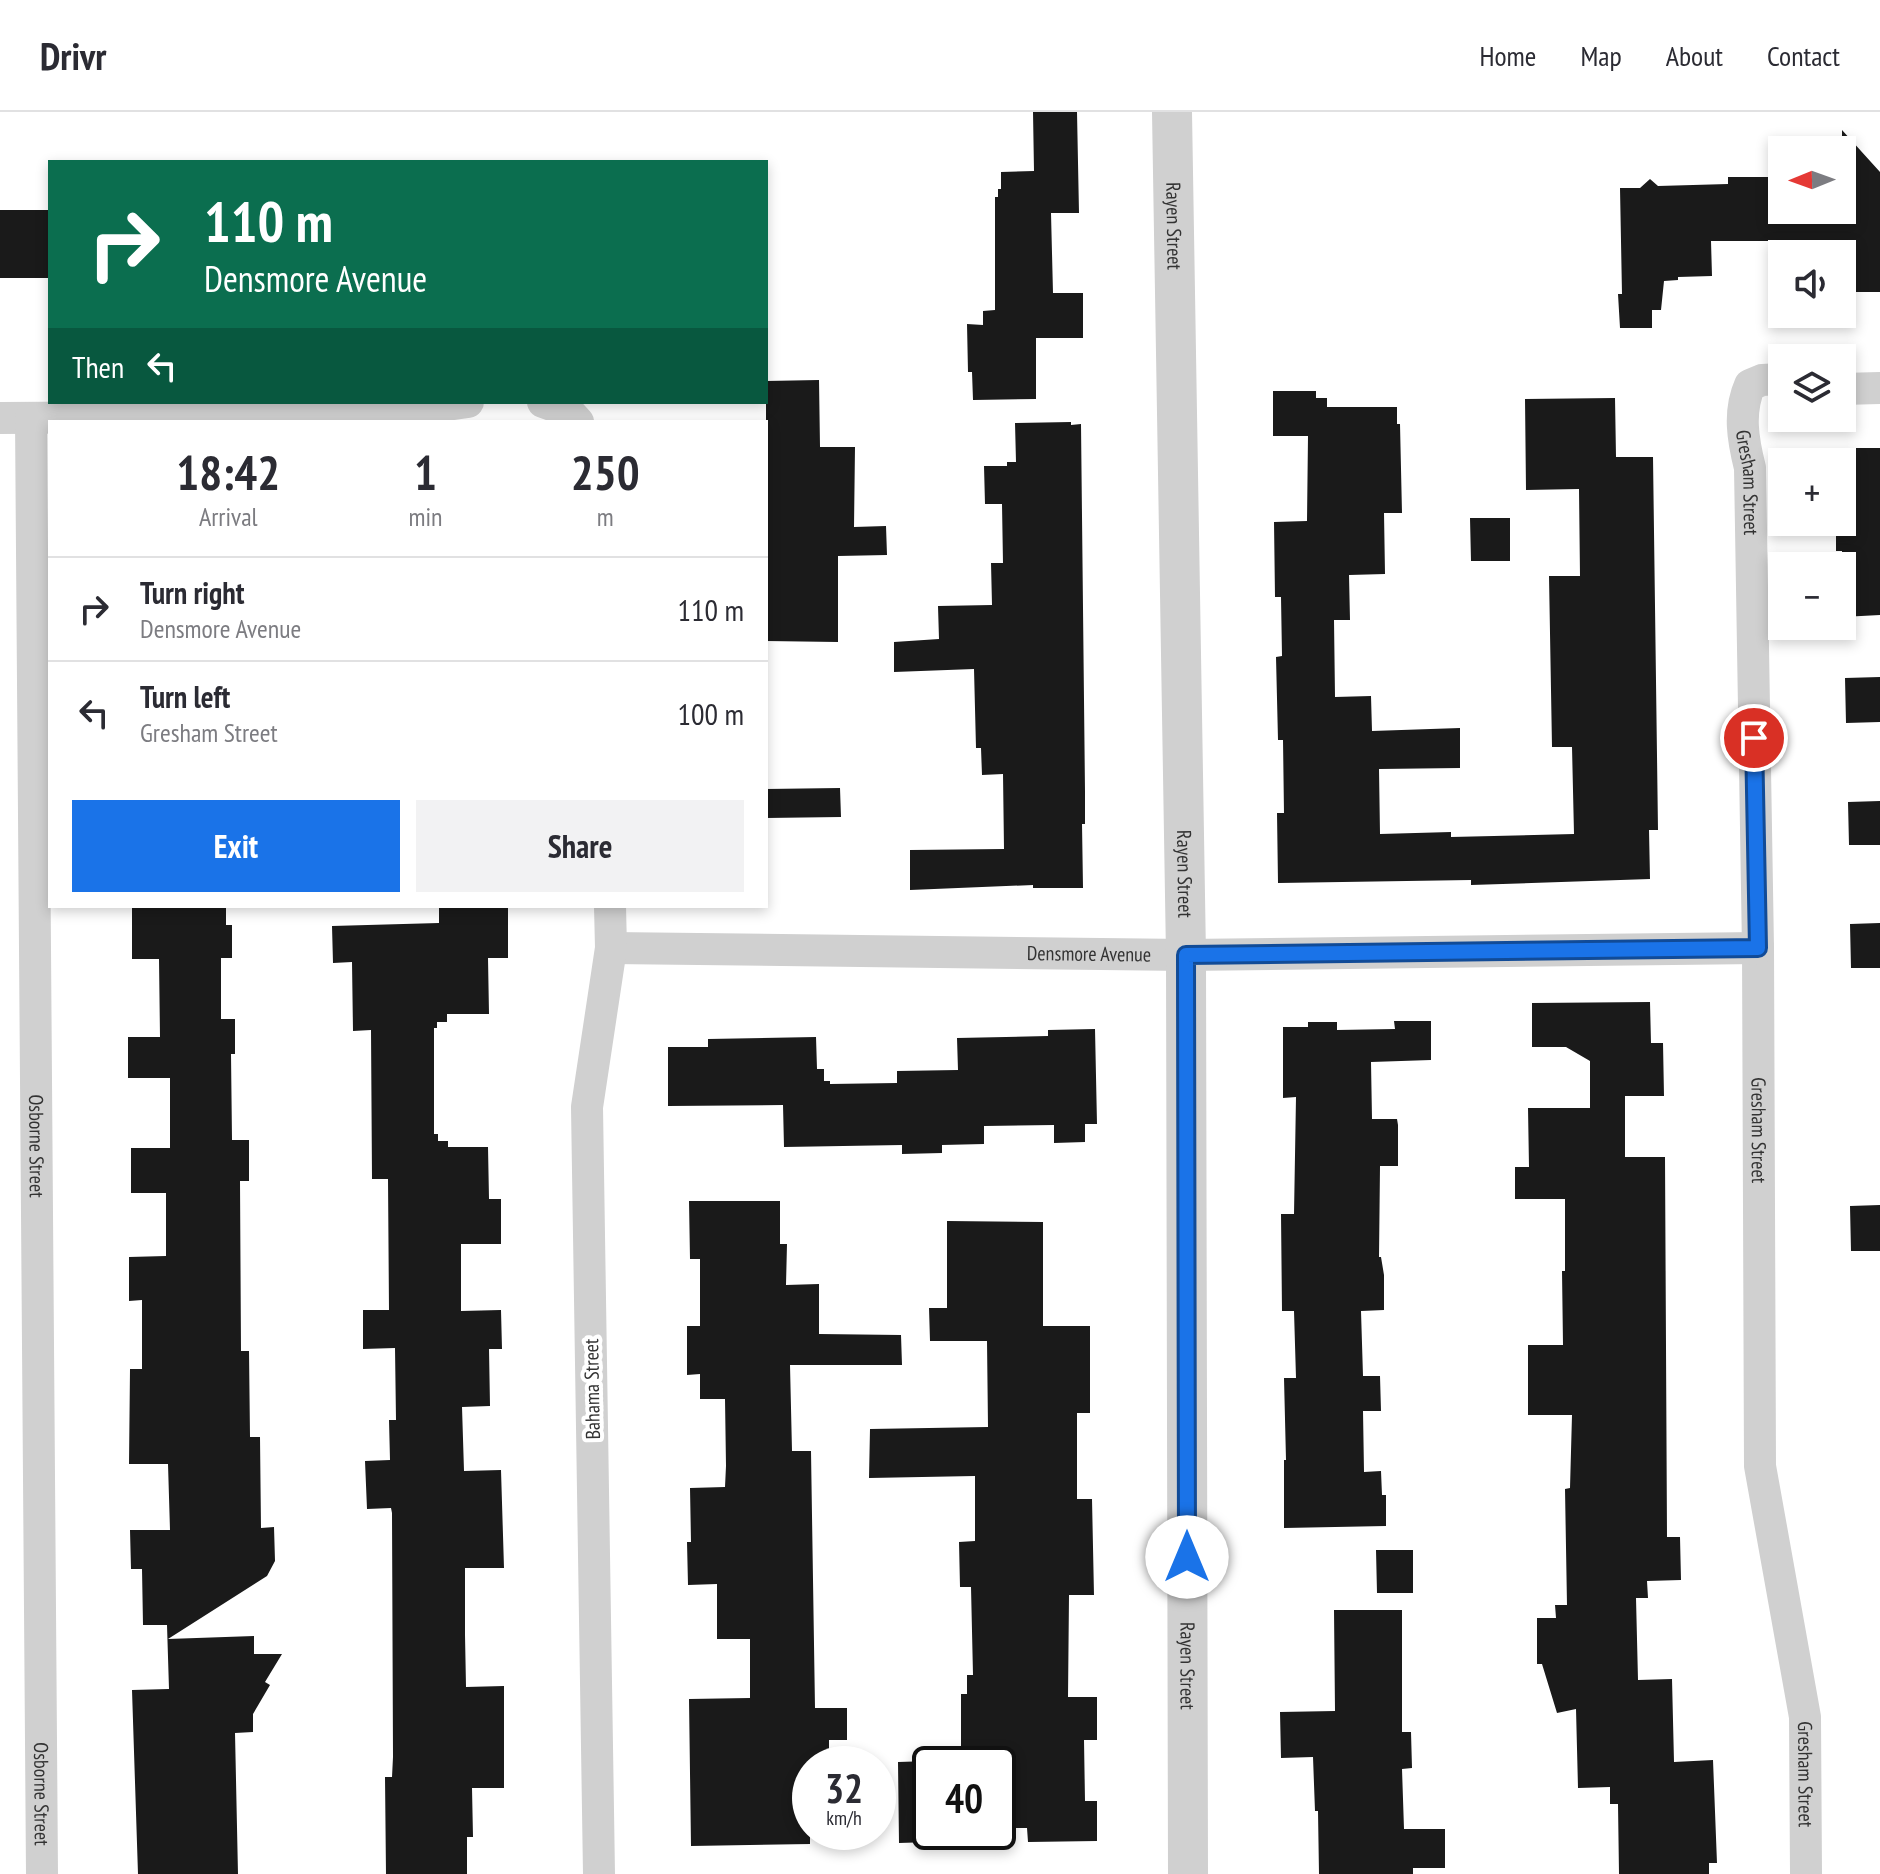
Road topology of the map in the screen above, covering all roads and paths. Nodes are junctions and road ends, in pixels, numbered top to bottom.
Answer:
1 (1172, 112) edge
2 (1768, 380) edge
3 (1880, 388) edge
4 (1856, 389) edge
5 (454, 404) edge
6 (15, 418) edge
7 (610, 908) edge
8 (611, 948) junction
9 (1758, 948) junction
10 (1186, 955) junction
11 (42, 1874) edge
12 (599, 1874) edge
13 (1188, 1874) edge
14 (1806, 1874) edge

1 - 10 street, Rayen Street
2 - 9 street, Gresham Street
3 - 4 street
5 - 6 street
6 - 11 street, Osborne Street
7 - 8 street, Bahama Street
8 - 10 street, Densmore Avenue
8 - 12 street, Bahama Street
9 - 10 street, Densmore Avenue
9 - 14 street, Gresham Street
10 - 13 street, Rayen Street

